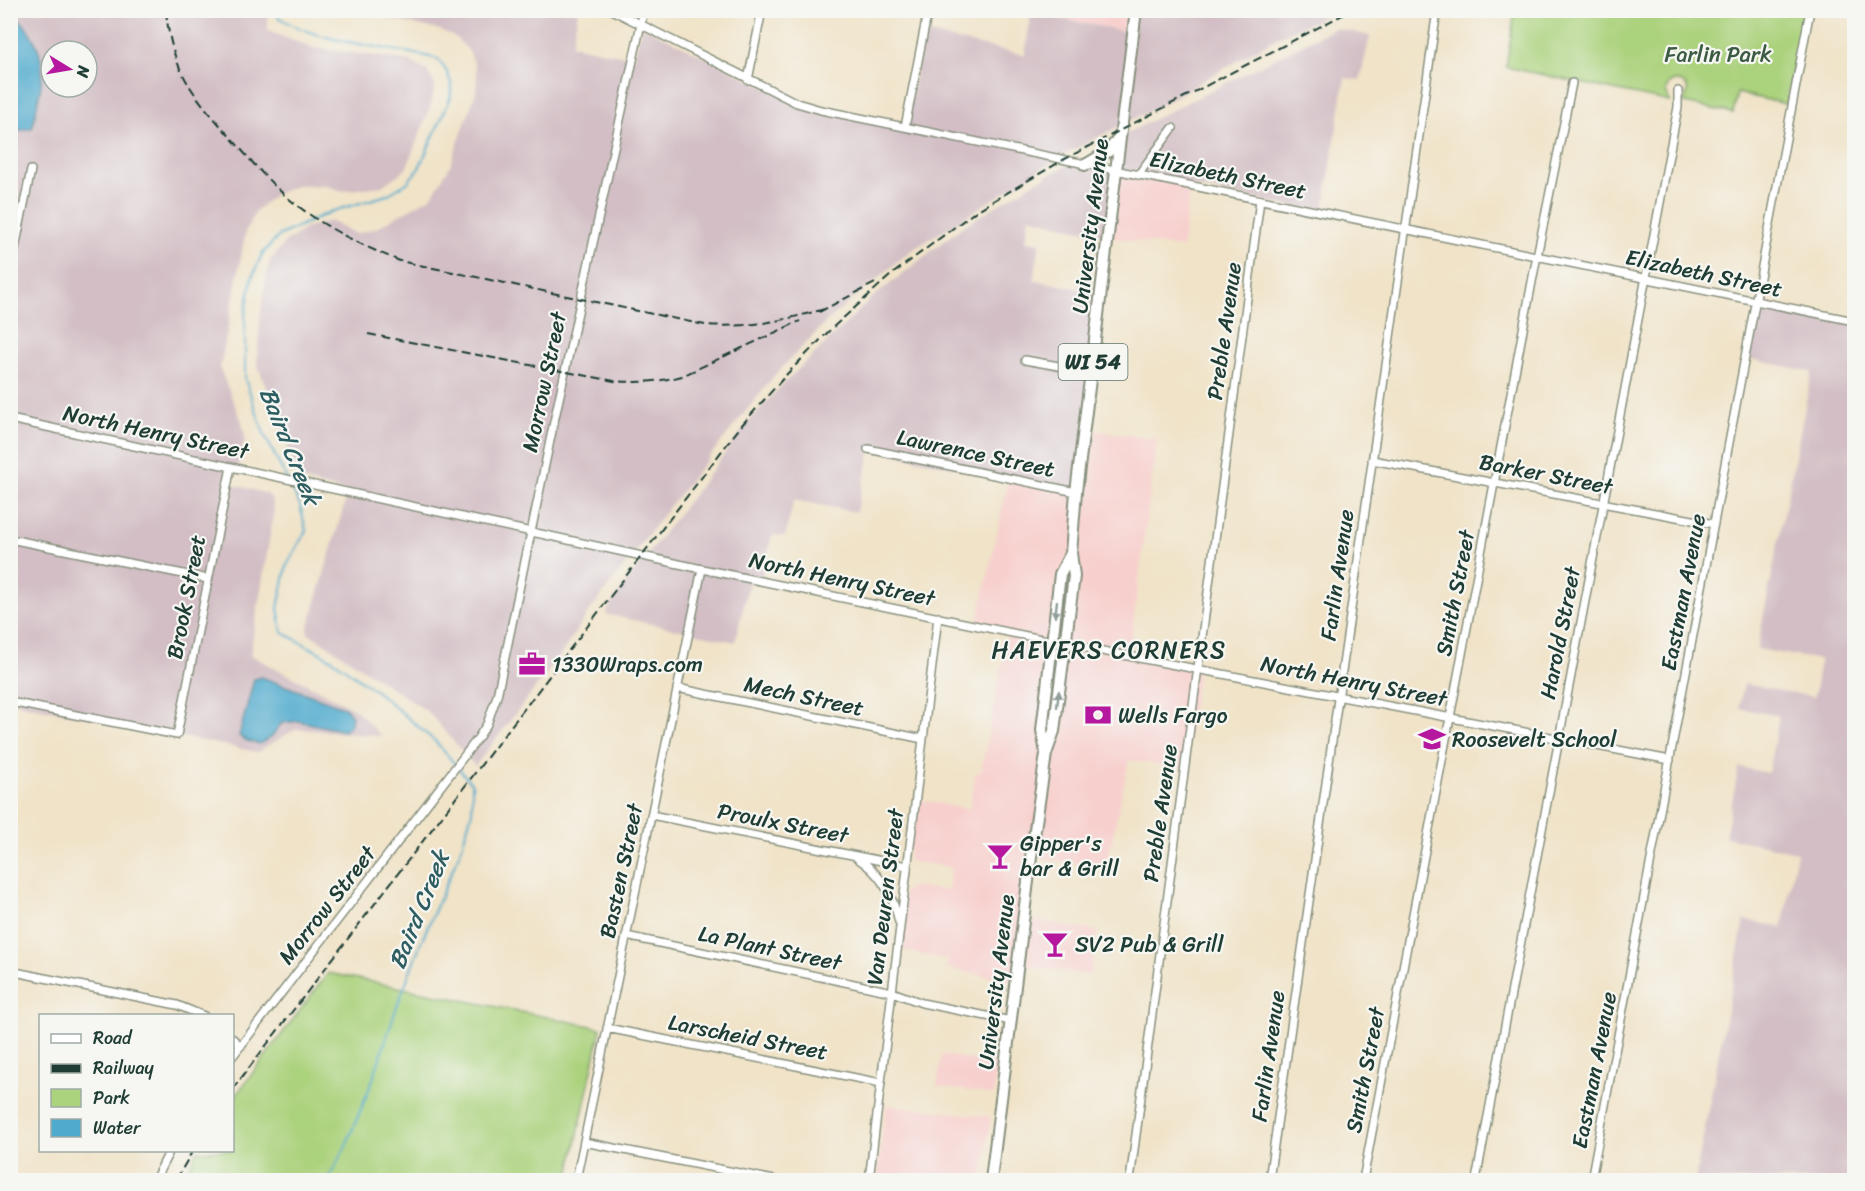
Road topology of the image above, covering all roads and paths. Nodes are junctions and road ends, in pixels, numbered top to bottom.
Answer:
1 (612, 10) edge
2 (645, 10) edge
3 (762, 10) edge
4 (928, 10) edge
5 (1136, 10) edge
6 (1437, 10) edge
7 (1810, 10) edge
8 (642, 26) junction
9 (748, 80) junction
10 (1572, 82) dead end
11 (1678, 91) dead end
12 (906, 127) junction
13 (1173, 128) dead end
14 (1120, 136) junction
15 (1085, 165) junction
16 (31, 170) dead end
17 (1116, 171) junction
18 (1138, 175) junction
19 (1260, 200) junction
20 (1405, 229) junction
21 (1537, 257) junction
22 (10, 273) edge
23 (1645, 279) junction
24 (1757, 302) junction
25 (1854, 321) edge
26 (1025, 360) dead end
27 (1092, 372) junction
28 (10, 419) edge
29 (868, 449) dead end
30 (1372, 460) junction
31 (231, 467) junction
32 (1494, 483) junction
33 (1076, 492) junction
34 (1602, 503) junction
35 (1714, 524) junction
36 (531, 532) junction
37 (10, 539) edge
38 (1071, 553) junction
39 (702, 569) junction
40 (208, 579) junction
41 (938, 617) junction
42 (1052, 641) junction
43 (1065, 644) junction
44 (1198, 669) junction
45 (677, 688) junction
46 (1338, 696) junction
47 (10, 702) edge
48 (1450, 718) junction
49 (923, 739) junction
50 (1558, 739) junction
51 (1046, 754) junction
52 (1670, 760) junction
53 (651, 814) junction
54 (847, 854) junction
55 (907, 866) junction
56 (899, 930) junction
57 (626, 936) junction
58 (10, 971) edge
59 (892, 992) junction
60 (199, 1014) edge
61 (1011, 1021) junction
62 (607, 1028) junction
63 (234, 1040) edge
64 (241, 1046) junction
65 (234, 1055) edge
66 (881, 1083) junction
67 (584, 1142) junction
68 (170, 1152) edge
69 (155, 1180) edge
70 (576, 1180) edge
71 (774, 1180) edge
72 (869, 1180) edge
73 (991, 1180) edge
74 (1130, 1180) edge
75 (1269, 1180) edge
76 (1363, 1180) edge
77 (1476, 1180) edge
78 (1591, 1180) edge

1 - 8 street, Elizabeth Street
2 - 8 street, Morrow Street
3 - 9 street
4 - 12 street
5 - 14 main road, University Avenue / WI 54
6 - 20 street, Farlin Avenue
7 - 24 street, Eastman Avenue
8 - 9 street, Elizabeth Street
8 - 36 street, Morrow Street
9 - 12 street, Elizabeth Street
10 - 21 street, Smith Street
11 - 23 street, Harold Street
12 - 15 street, Elizabeth Street
13 - 18 street
14 - 15 main road
14 - 17 main road, University Avenue / WI 54
15 - 17 street, Elizabeth Street
16 - 22 street
17 - 18 street, Elizabeth Street
17 - 27 main road, University Avenue / WI 54
18 - 19 street, Elizabeth Street
19 - 20 street, Elizabeth Street
19 - 44 street, Preble Avenue
20 - 21 street, Elizabeth Street
20 - 30 street, Farlin Avenue
21 - 23 street, Elizabeth Street
21 - 32 street, Smith Street
23 - 24 street, Elizabeth Street
23 - 34 street, Harold Street
24 - 25 street, Elizabeth Street
24 - 35 street, Eastman Avenue
26 - 27 street
27 - 33 main road, University Avenue / WI 54
28 - 31 street, North Henry Street
29 - 33 street, Lawrence Street
30 - 32 street, Barker Street
30 - 46 street, Farlin Avenue
31 - 36 street, North Henry Street
31 - 40 street, Brook Street
32 - 34 street, Barker Street
32 - 48 street, Smith Street
33 - 38 main road, University Avenue / WI 54
34 - 35 street, Barker Street
34 - 50 street, Harold Street
35 - 52 street, Eastman Avenue
36 - 39 street, North Henry Street
36 - 64 street, Morrow Street
37 - 40 street
38 -> 42 main road, University Avenue / WI 54
38 - 43 main road, University Avenue / WI 54
39 - 41 street, North Henry Street
39 - 45 street, Basten Street
40 - 47 street, Brook Street
41 - 42 street, North Henry Street
41 - 49 street, Van Deuren Street
42 - 43 street, North Henry Street
42 - 51 main road, University Avenue / WI 54
43 - 44 street, North Henry Street
51 -> 43 main road, University Avenue / WI 54
44 - 46 street, North Henry Street
44 - 74 street, Preble Avenue
45 - 49 street, Mech Street
45 - 53 street, Basten Street
46 - 48 street, North Henry Street
46 - 75 street, Farlin Avenue
48 - 50 street, North Henry Street
48 - 76 street, Smith Street
49 - 55 street, Van Deuren Street
50 - 52 street, North Henry Street
50 - 77 street, Harold Street
51 - 61 main road, University Avenue / WI 54
52 - 78 street, Eastman Avenue
53 - 54 street, Proulx Street
53 - 57 street, Basten Street
54 - 55 street, Proulx Street
54 - 56 street
55 - 56 street, Van Deuren Street
56 - 59 street, Van Deuren Street
57 - 59 street, La Plant Street
57 - 62 street, Basten Street
58 - 60 street
59 - 61 street, La Plant Street
59 - 66 street, Van Deuren Street
61 - 73 main road, University Avenue / WI 54
62 - 66 street, Larscheid Street
62 - 67 street, Basten Street
63 - 64 street
64 - 65 street, Morrow Street
66 - 72 street, Van Deuren Street
67 - 70 street, Basten Street
67 - 71 street
68 - 69 street

